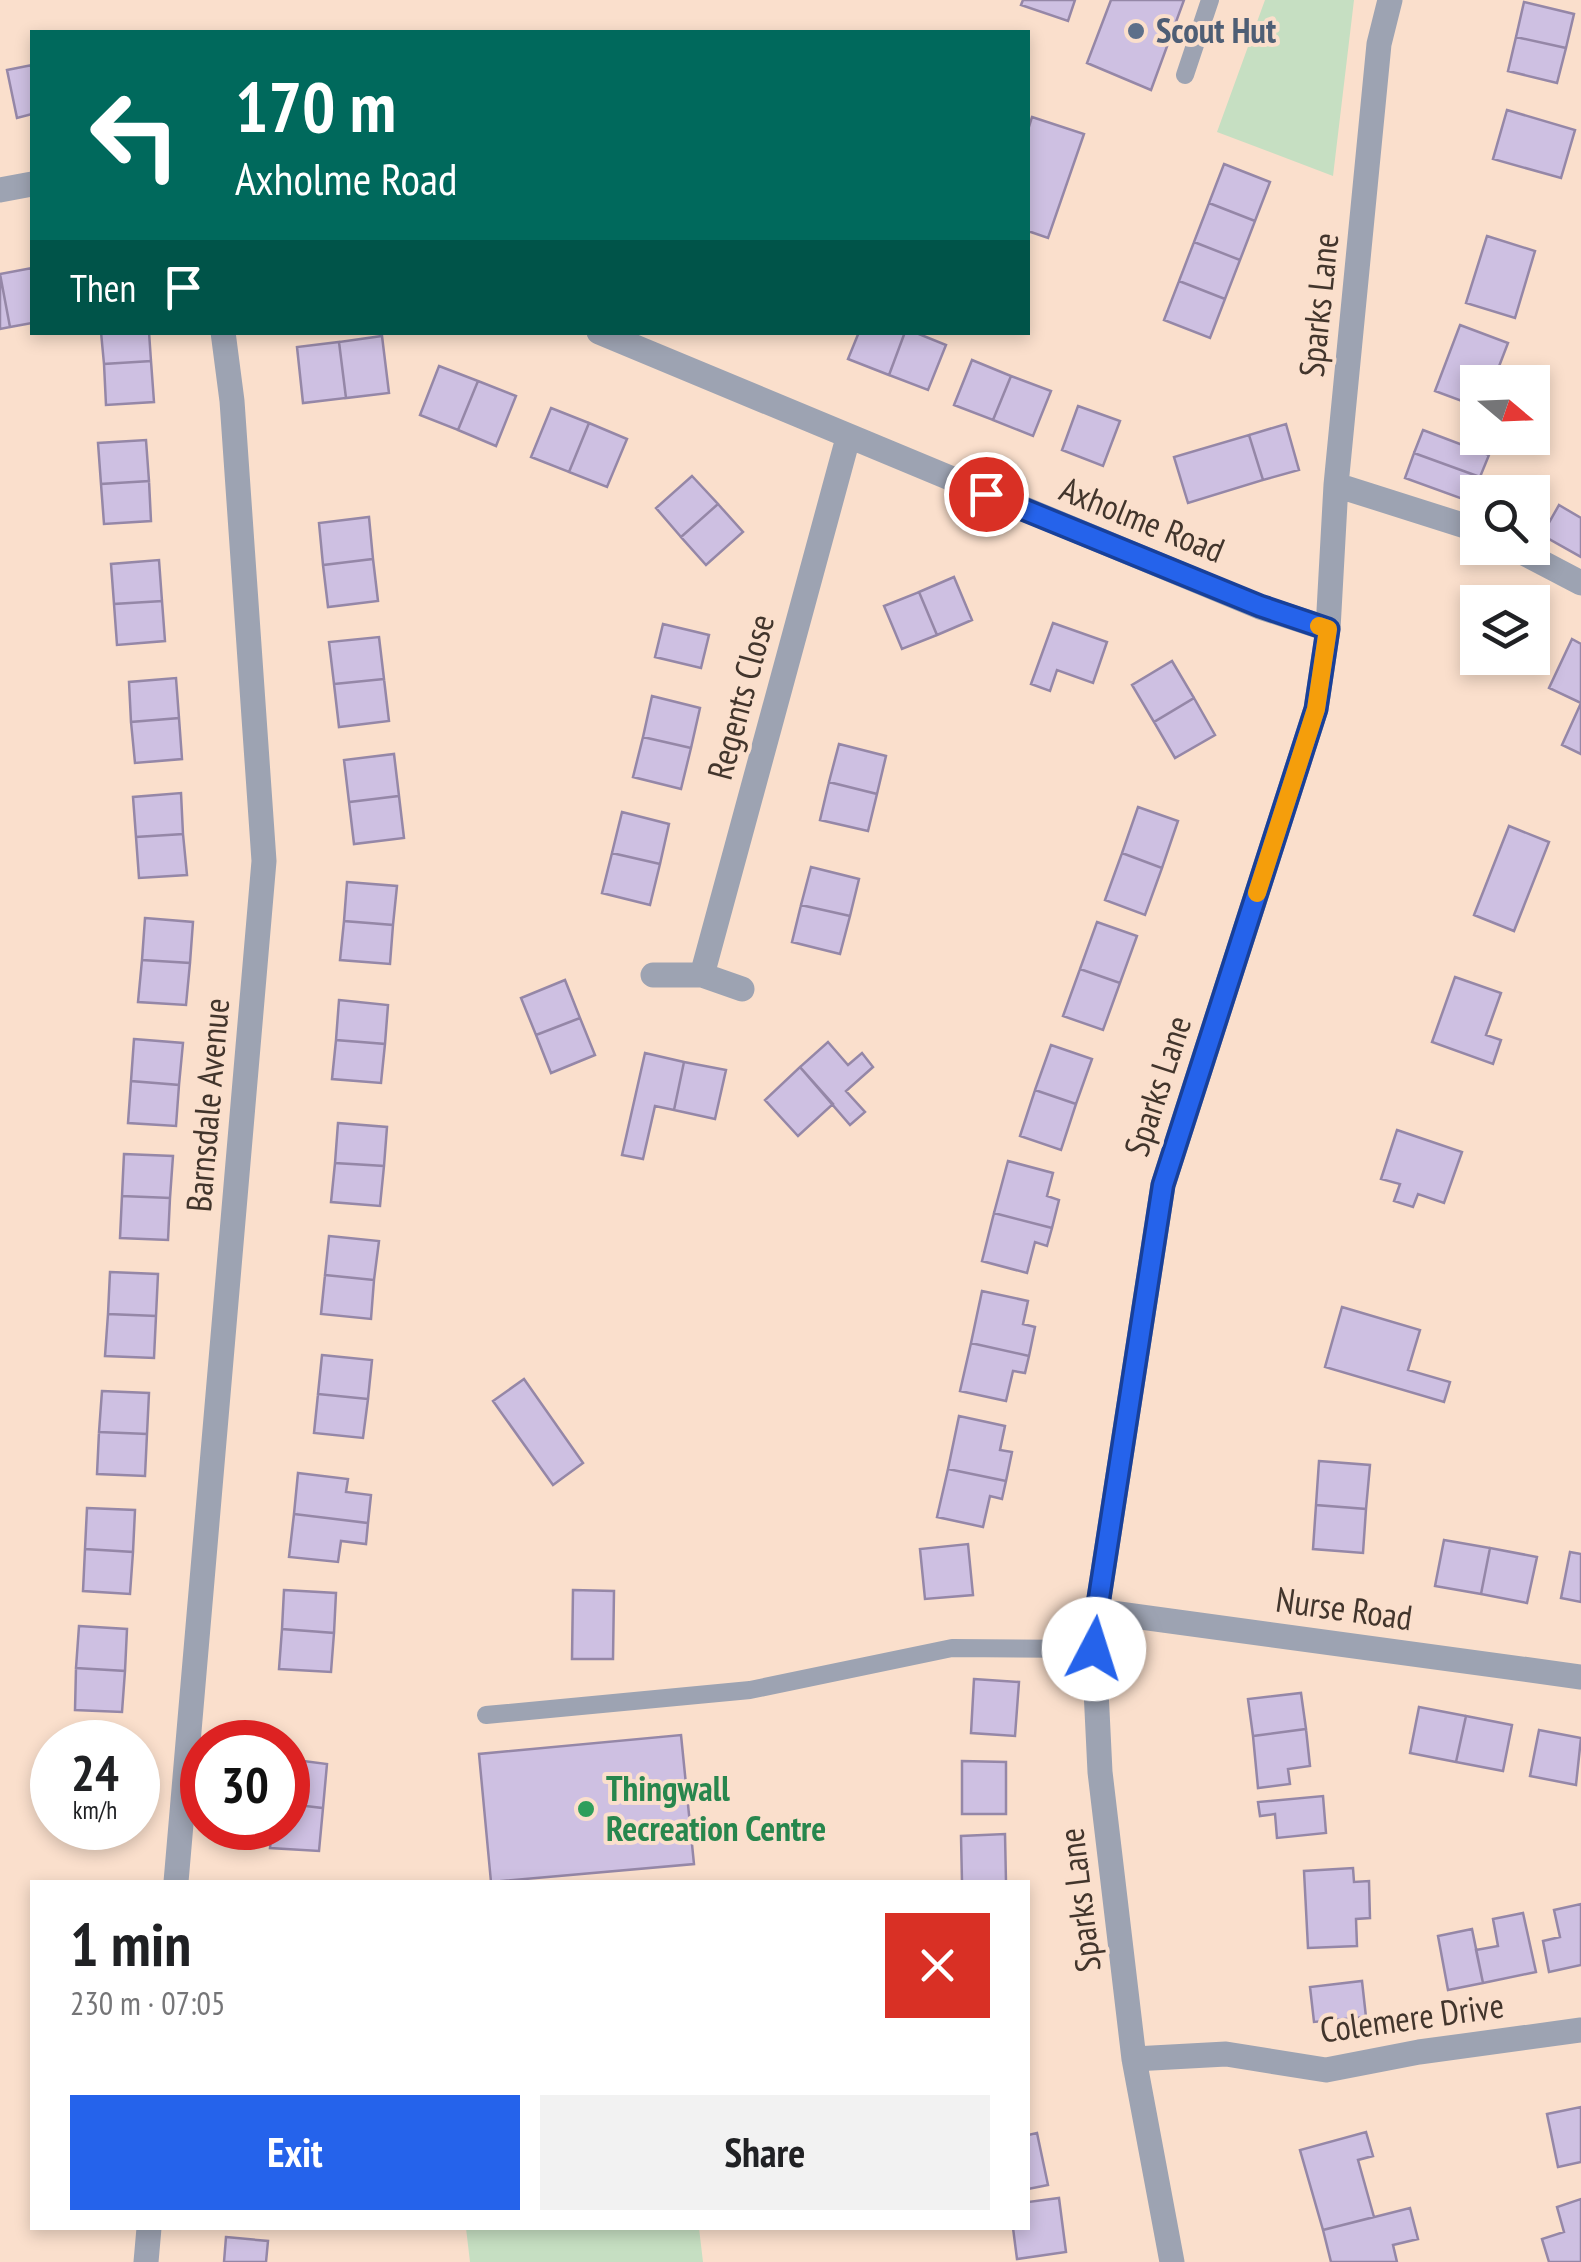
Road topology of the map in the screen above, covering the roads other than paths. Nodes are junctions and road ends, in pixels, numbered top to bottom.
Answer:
1 (1210, 0) edge
2 (1390, 0) edge
3 (1185, 75) dead end
4 (30, 184) edge
5 (0, 190) edge
6 (223, 335) edge
7 (605, 335) edge
8 (848, 438) junction
9 (1336, 485) junction
10 (1460, 524) edge
11 (1548, 565) edge
12 (1581, 582) edge
13 (1328, 629) junction
14 (702, 974) junction
15 (653, 975) dead end
16 (742, 989) dead end
17 (1097, 1611) junction
18 (1094, 1649) junction
19 (1581, 1677) edge
20 (486, 1715) dead end
21 (176, 1880) edge
22 (1581, 2030) edge
23 (1134, 2059) junction
24 (148, 2230) edge
25 (146, 2262) edge
26 (1172, 2262) edge

1 - 3 lane
2 - 9 street, Sparks Lane
4 - 5 street
6 - 21 street, Barnsdale Avenue
7 - 8 street, Axholme Road
8 - 13 street, Axholme Road
8 - 14 street, Regents Close
9 - 10 street
9 - 13 street, Sparks Lane
11 - 12 street
13 - 17 street, Sparks Lane
14 - 15 street
14 - 16 street
17 - 18 street, Sparks Lane
17 - 19 street, Nurse Road
18 - 20 lane
18 - 23 street, Sparks Lane
22 - 23 street, Colemere Drive
23 - 26 street, Sparks Lane
24 - 25 street

